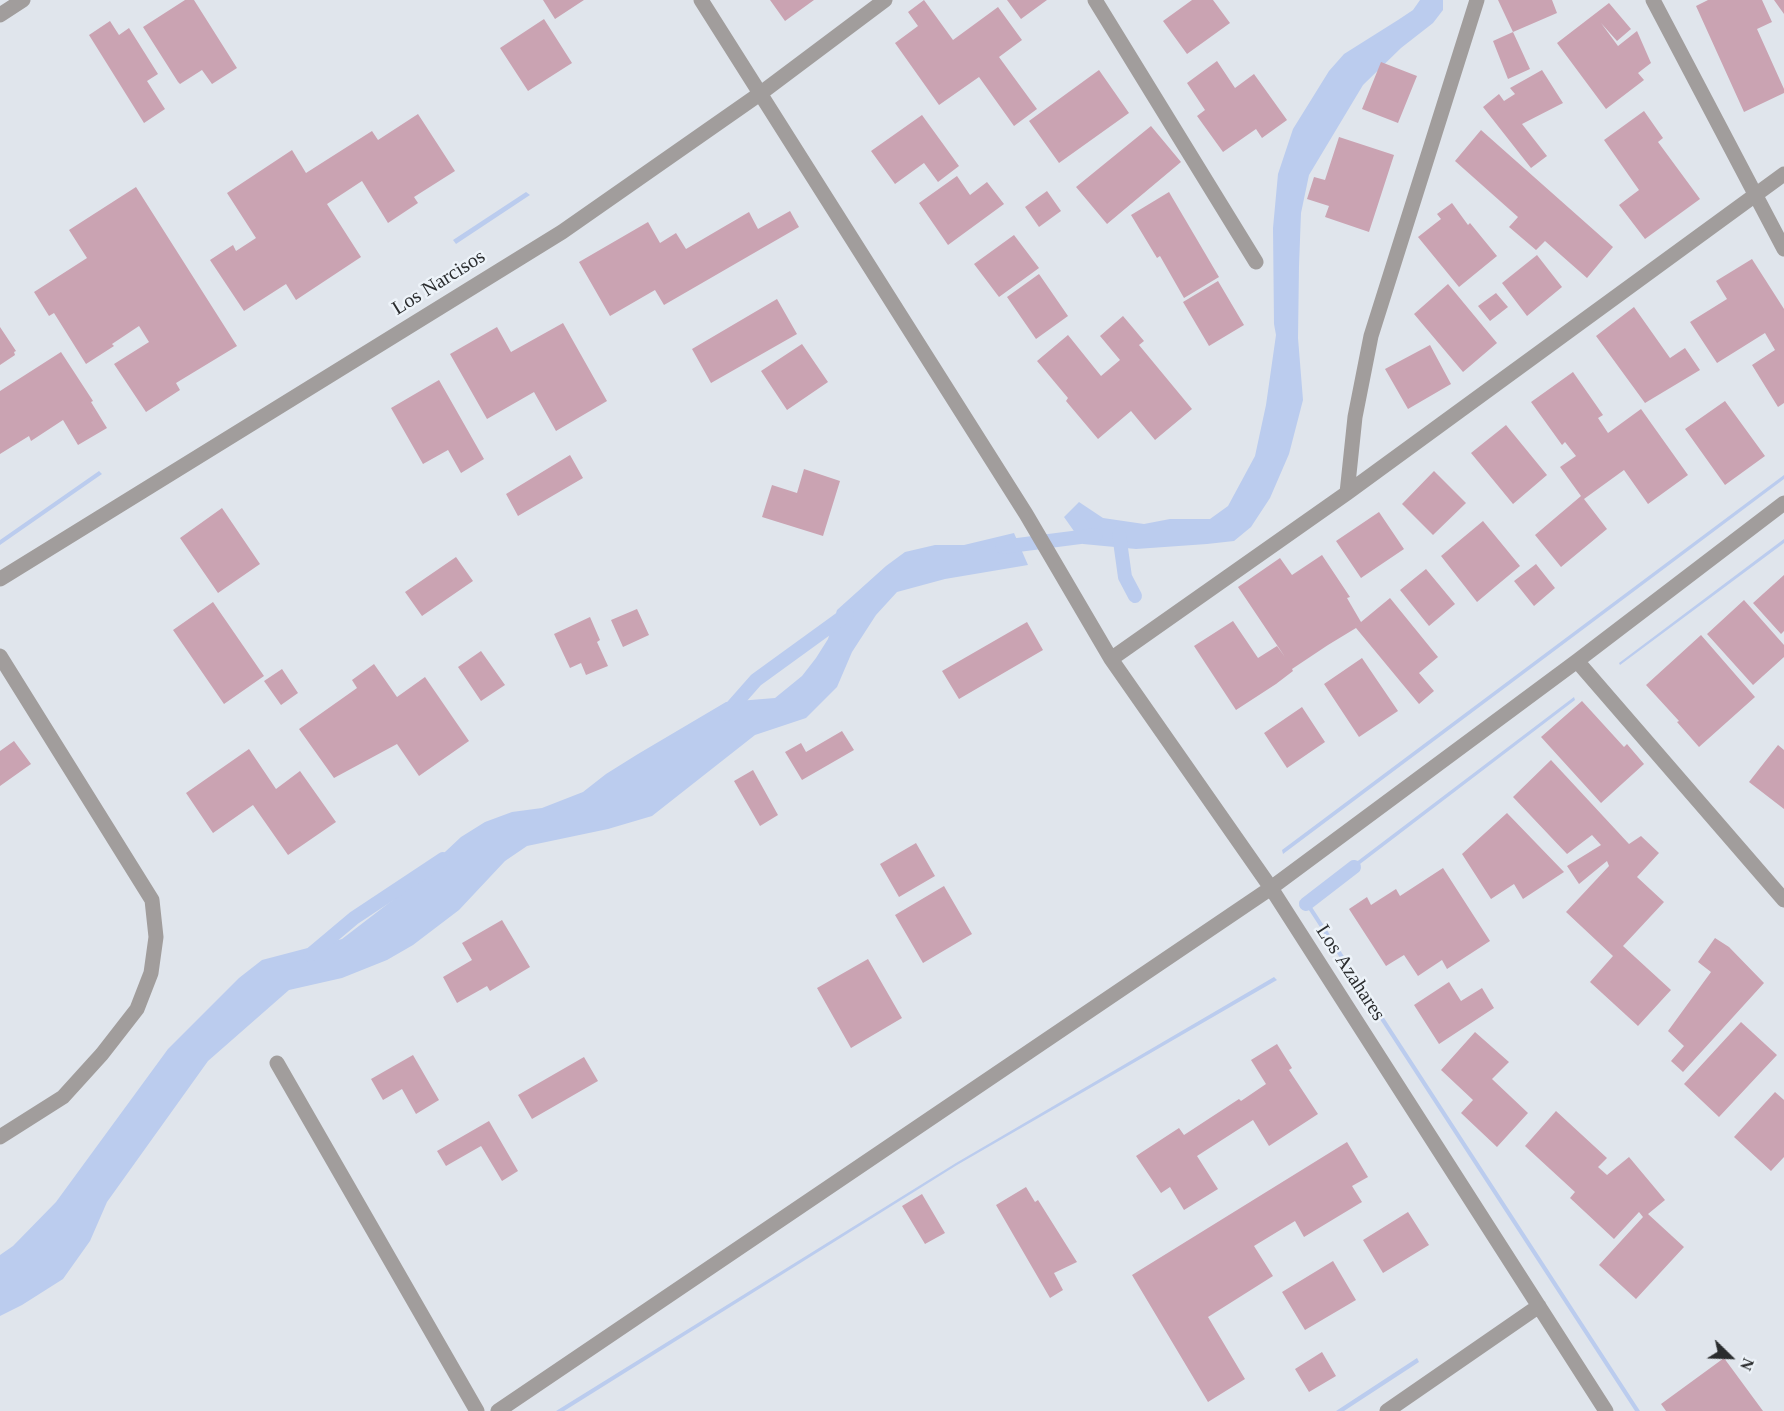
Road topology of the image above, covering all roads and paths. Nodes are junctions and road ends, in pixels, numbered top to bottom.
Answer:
1 (23, 0) edge
2 (701, 0) edge
3 (885, 0) edge
4 (1095, 0) edge
5 (1477, 0) edge
6 (1653, 0) edge
7 (0, 15) edge
8 (760, 93) junction
9 (1784, 174) edge
10 (1754, 195) junction
11 (1784, 249) edge
12 (1256, 262) dead end
13 (1347, 493) junction
14 (1784, 503) edge
15 (0, 579) edge
16 (0, 656) edge
17 (1111, 659) junction
18 (1577, 661) junction
19 (1271, 888) junction
20 (1784, 900) edge
21 (277, 1063) dead end
22 (0, 1137) edge
23 (1539, 1306) junction
24 (477, 1411) edge
25 (498, 1411) edge
26 (1387, 1411) edge
27 (1606, 1411) edge

1 - 7 street
2 - 8 street, Los Azahares
3 - 8 street, Los Narcisos
4 - 12 street
5 - 13 street
6 - 10 street
8 - 15 street, Los Narcisos
8 - 17 street, Los Azahares
9 - 10 street
10 - 11 street
10 - 13 street
13 - 17 street
14 - 18 street
16 - 22 street
17 - 19 street, Los Azahares
18 - 19 street
18 - 20 street
19 - 23 street, Los Azahares
19 - 25 street
21 - 24 street
23 - 26 street
23 - 27 street, Los Azahares

